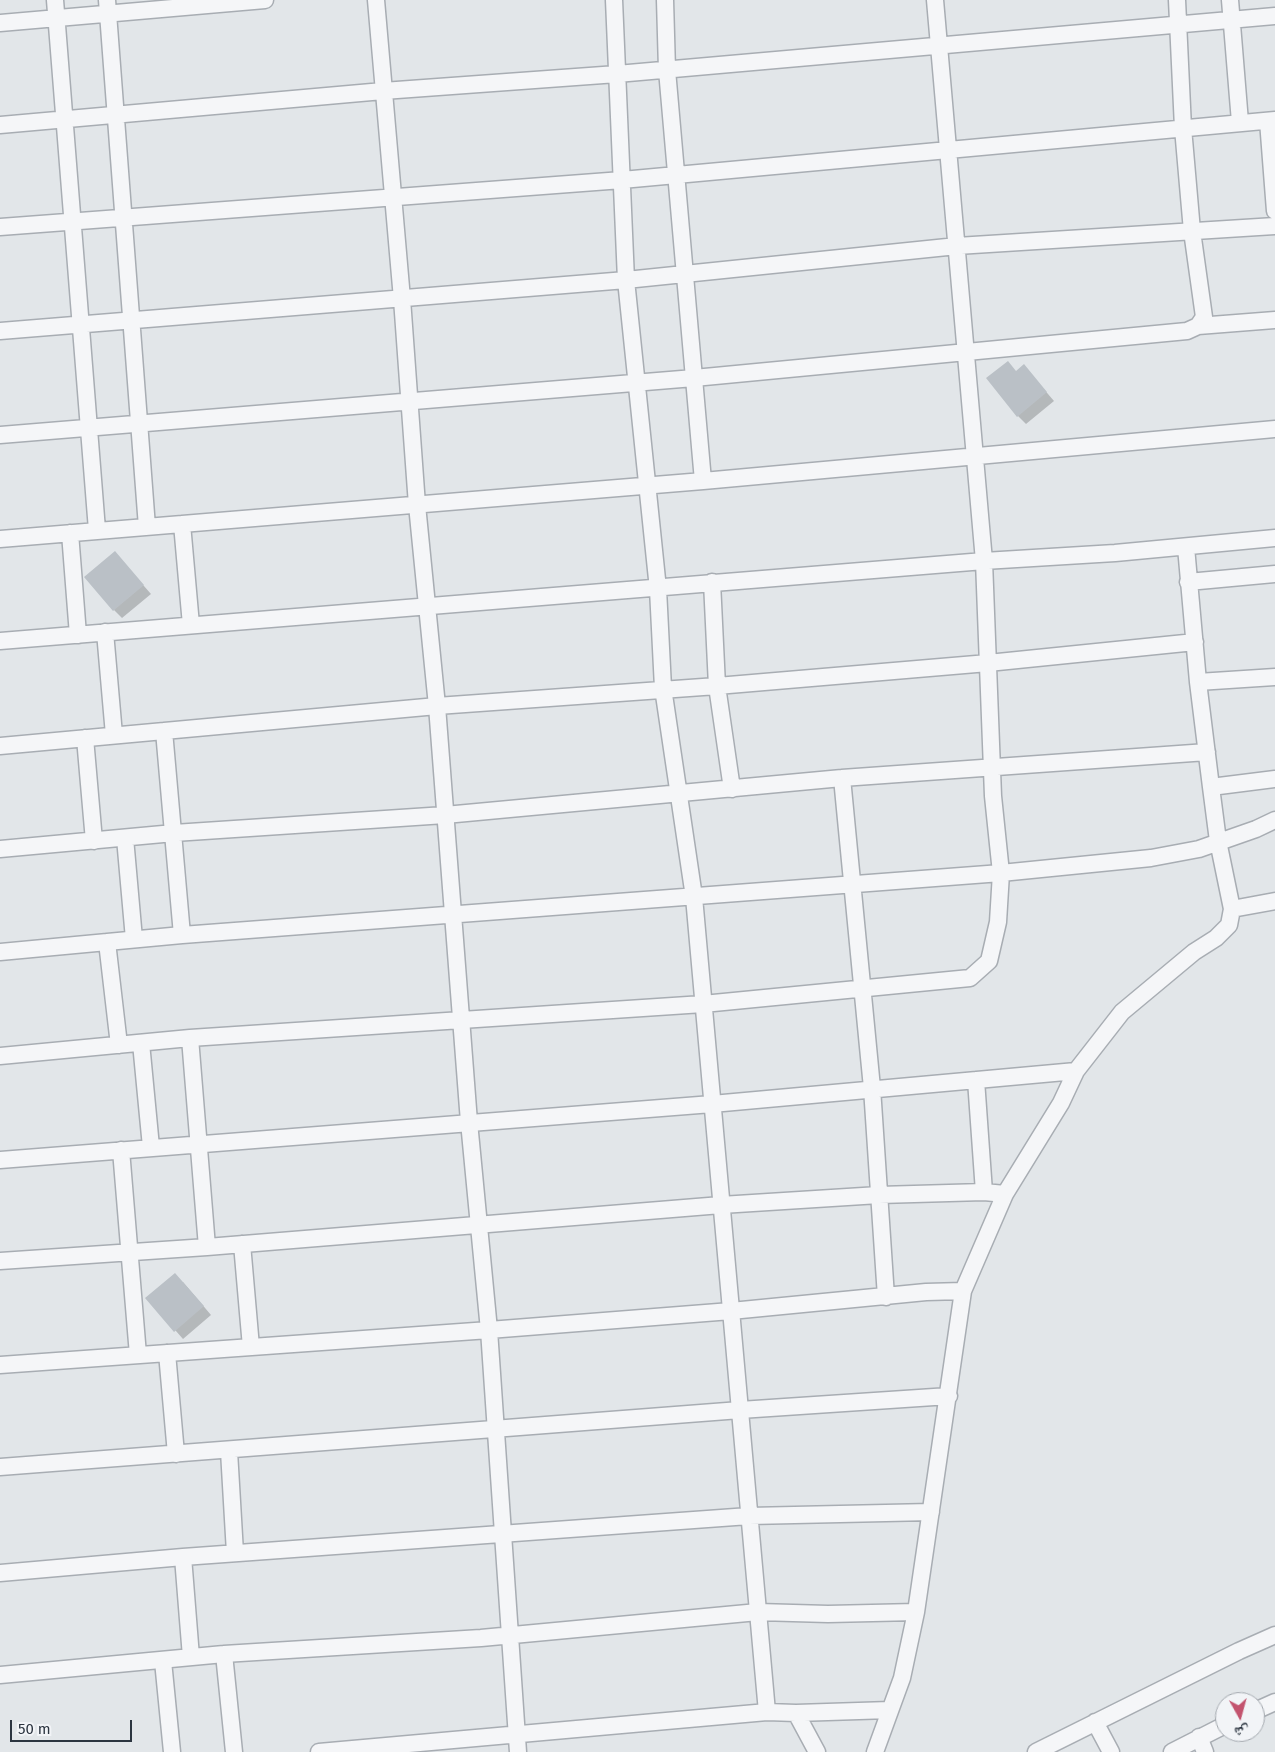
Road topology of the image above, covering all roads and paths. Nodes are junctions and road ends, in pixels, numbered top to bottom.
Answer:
1 (55, 0) edge
2 (265, 0) edge
3 (376, 0) edge
4 (614, 0) edge
5 (666, 0) edge
6 (935, 0) edge
7 (1177, 0) edge
8 (1230, 0) edge
9 (107, 7) edge
10 (1275, 16) edge
11 (56, 19) junction
12 (1232, 20) junction
13 (0, 23) edge
14 (1178, 25) junction
15 (939, 46) junction
16 (667, 70) junction
17 (617, 74) junction
18 (383, 91) junction
19 (116, 115) junction
20 (64, 120) junction
21 (1271, 120) edge
22 (1240, 122) junction
23 (0, 125) edge
24 (1183, 128) junction
25 (949, 152) junction
26 (676, 174) junction
27 (622, 180) junction
28 (392, 196) junction
29 (1275, 211) edge
30 (123, 217) junction
31 (71, 221) junction
32 (1275, 226) edge
33 (0, 227) edge
34 (1192, 231) junction
35 (957, 246) junction
36 (684, 274) junction
37 (626, 280) junction
38 (402, 299) junction
39 (131, 320) junction
40 (1275, 320) edge
41 (80, 324) junction
42 (1198, 326) junction
43 (0, 331) edge
44 (967, 351) junction
45 (694, 378) junction
46 (635, 382) junction
47 (410, 400) junction
48 (139, 424) junction
49 (88, 428) junction
50 (1275, 430) edge
51 (0, 435) edge
52 (976, 456) junction
53 (704, 481) junction
54 (646, 485) junction
55 (417, 505) junction
56 (182, 524) junction
57 (147, 527) junction
58 (97, 530) junction
59 (70, 533) junction
60 (1275, 538) edge
61 (0, 539) edge
62 (1186, 547) junction
63 (984, 561) junction
64 (1275, 574) edge
65 (712, 582) junction
66 (1188, 582) junction
67 (658, 588) junction
68 (427, 608) junction
69 (190, 625) junction
70 (105, 632) junction
71 (78, 634) junction
72 (0, 641) edge
73 (1194, 642) junction
74 (988, 663) junction
75 (1275, 677) edge
76 (1198, 682) junction
77 (717, 686) junction
78 (664, 688) junction
79 (437, 706) junction
80 (164, 731) junction
81 (114, 735) junction
82 (85, 738) junction
83 (0, 746) edge
84 (1207, 752) junction
85 (992, 766) junction
86 (842, 778) junction
87 (1275, 780) edge
88 (1211, 787) junction
89 (732, 788) junction
90 (679, 794) junction
91 (445, 815) junction
92 (1275, 820) edge
93 (174, 833) junction
94 (124, 838) junction
95 (94, 840) junction
96 (1218, 842) junction
97 (0, 849) edge
98 (1001, 873) junction
99 (852, 884) junction
100 (694, 897) junction
101 (1275, 900) edge
102 (1232, 909) junction
103 (453, 915) junction
104 (182, 935) junction
105 (134, 940) junction
106 (107, 942) junction
107 (0, 952) edge
108 (861, 987) junction
109 (704, 1004) junction
110 (463, 1022) junction
111 (190, 1038) junction
112 (141, 1043) junction
113 (119, 1045) junction
114 (0, 1056) edge
115 (1076, 1071) junction
116 (976, 1080) junction
117 (872, 1088) junction
118 (712, 1104) junction
119 (469, 1122) junction
120 (200, 1143) junction
121 (151, 1147) junction
122 (120, 1150) junction
123 (0, 1160) edge
124 (984, 1192) junction
125 (1005, 1194) junction
126 (879, 1195) junction
127 (722, 1205) junction
128 (479, 1223) junction
129 (242, 1244) junction
130 (207, 1247) junction
131 (130, 1253) junction
132 (0, 1262) edge
133 (963, 1291) junction
134 (886, 1296) junction
135 (731, 1311) junction
136 (489, 1330) junction
137 (251, 1347) junction
138 (167, 1353) junction
139 (138, 1355) junction
140 (0, 1365) edge
141 (949, 1396) junction
142 (740, 1410) junction
143 (496, 1430) junction
144 (229, 1451) junction
145 (176, 1454) junction
146 (0, 1467) edge
147 (931, 1512) junction
148 (749, 1516) junction
149 (503, 1534) junction
150 (236, 1553) junction
151 (183, 1557) junction
152 (0, 1573) edge
153 (758, 1612) junction
154 (916, 1612) junction
155 (1275, 1635) edge
156 (510, 1636) junction
157 (224, 1654) junction
158 (191, 1657) junction
159 (163, 1661) junction
160 (0, 1675) edge
161 (890, 1710) junction
162 (766, 1712) junction
163 (796, 1713) junction
164 (1095, 1722) junction
165 (1215, 1733) edge
166 (517, 1734) junction
167 (1202, 1744) edge
168 (172, 1752) edge
169 (234, 1752) edge
170 (319, 1752) edge
171 (518, 1752) edge
172 (817, 1752) edge
173 (875, 1752) edge
174 (1036, 1752) edge
175 (1111, 1752) edge
176 (1172, 1752) edge

1 - 11 street
2 - 9 street
3 - 18 street
4 - 17 street
5 - 16 street
6 - 15 street
7 - 14 street
8 - 12 street
9 - 11 street
9 - 19 street
10 - 12 street
11 - 13 street
11 - 20 street
12 - 14 street
12 - 22 street
14 - 15 street
14 - 24 street
15 - 16 street
15 - 25 street
16 - 17 street
16 - 26 street
17 - 18 street
17 - 27 street
18 - 19 street
18 - 28 street
19 - 20 street
19 - 30 street
20 - 23 street
20 - 31 street
21 - 22 street
21 - 29 street
22 - 24 street
24 - 25 street
24 - 34 street
25 - 26 street
25 - 35 street
26 - 27 street
26 - 36 street
27 - 28 street
27 - 37 street
28 - 30 street
28 - 38 street
30 - 31 street
30 - 39 street
31 - 33 street
31 - 41 street
32 - 34 street
34 - 35 street
34 - 42 street
35 - 36 street
35 - 44 street
36 - 37 street
36 - 45 street
37 - 38 street
37 - 46 street
38 - 39 street
38 - 47 street
39 - 41 street
39 - 48 street
40 - 42 street
41 - 43 street
41 - 49 street
42 - 44 street
44 - 45 street
44 - 52 street
45 - 46 street
45 - 53 street
46 - 47 street
46 - 54 street
47 - 48 street
47 - 55 street
48 - 49 street
48 - 57 street
49 - 51 street
49 - 58 street
50 - 52 street
52 - 53 street
52 - 63 street
53 - 54 street
54 - 55 street
54 - 67 street
55 - 56 street
55 - 68 street
56 - 57 street
56 - 69 street
57 - 58 street
58 - 59 street
59 - 61 street
59 - 71 street
60 - 62 street
62 - 63 street
62 - 66 street
63 - 65 street
63 - 74 street
64 - 66 street
65 - 67 street
65 - 77 street
66 - 73 street
67 - 68 street
67 - 78 street
68 - 69 street
68 - 79 street
69 - 70 street
70 - 71 street
70 - 81 street
71 - 72 street
73 - 74 street
73 - 76 street
74 - 77 street
74 - 85 street
75 - 76 street
76 - 84 street
77 - 78 street
77 - 89 street
78 - 79 street
78 - 90 street
79 - 80 street
79 - 91 street
80 - 81 street
80 - 93 street
81 - 82 street
82 - 83 street
82 - 95 street
84 - 85 street
84 - 88 street
85 - 86 street
85 - 98 street
86 - 89 street
86 - 99 street
87 - 88 street
88 - 96 street
89 - 90 street
90 - 91 street
90 - 100 street
91 - 93 street
91 - 103 street
92 - 96 street
93 - 94 street
93 - 104 street
94 - 95 street
94 - 105 street
95 - 97 street
96 - 98 street
96 - 102 street
98 - 99 street
98 - 108 street
99 - 100 street
99 - 108 street
100 - 103 street
100 - 109 street
101 - 102 street
102 - 115 street
103 - 104 street
103 - 110 street
104 - 105 street
105 - 106 street
106 - 107 street
106 - 113 street
108 - 109 street
108 - 117 street
109 - 110 street
109 - 118 street
110 - 111 street
110 - 119 street
111 - 112 street
111 - 120 street
112 - 113 street
112 - 121 street
113 - 114 street
115 - 116 street
115 - 125 street
116 - 117 street
116 - 124 street
117 - 118 street
117 - 126 street
118 - 119 street
118 - 127 street
119 - 120 street
119 - 128 street
120 - 121 street
120 - 130 street
121 - 122 street
122 - 123 street
122 - 131 street
124 - 125 street
124 - 126 street
125 - 133 street
126 - 127 street
126 - 134 street
127 - 128 street
127 - 135 street
128 - 129 street
128 - 136 street
129 - 130 street
129 - 137 street
130 - 131 street
131 - 132 street
131 - 139 street
133 - 134 street
133 - 141 street
134 - 135 street
135 - 136 street
135 - 142 street
136 - 137 street
136 - 143 street
137 - 138 street
138 - 139 street
138 - 145 street
139 - 140 street
141 - 142 street
141 - 147 street
142 - 143 street
142 - 148 street
143 - 144 street
143 - 149 street
144 - 145 street
144 - 150 street
145 - 146 street
147 - 148 street
147 - 154 street
148 - 149 street
148 - 153 street
149 - 150 street
149 - 156 street
150 - 151 street
151 - 152 street
151 - 158 street
153 - 154 street
153 - 156 street
153 - 162 street
154 - 161 street
155 - 164 street
156 - 157 street
156 - 166 street
157 - 158 street
157 - 169 street
158 - 159 street
159 - 160 street
159 - 168 street
161 - 163 street
161 - 173 street
162 - 163 street
162 - 166 street
163 - 172 street
164 - 174 street
164 - 175 street
165 - 167 street
166 - 170 street
166 - 171 street
167 - 176 street

